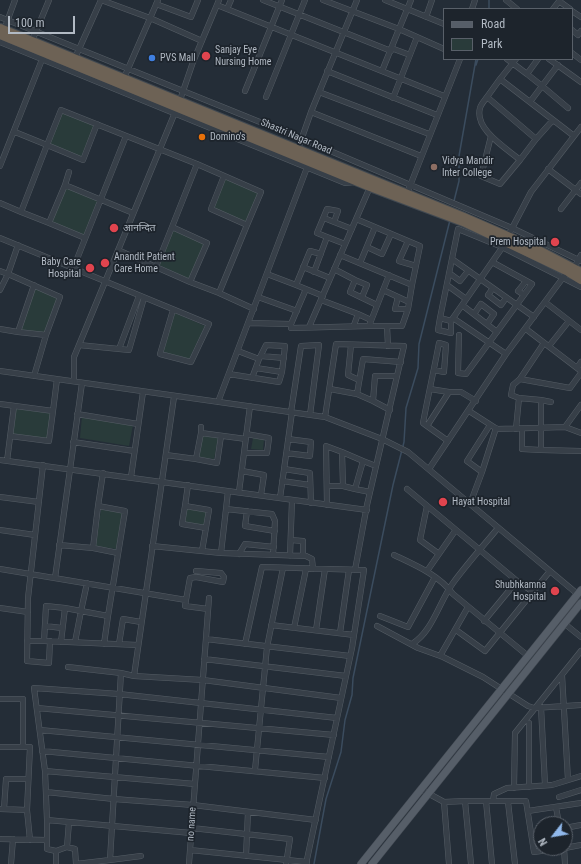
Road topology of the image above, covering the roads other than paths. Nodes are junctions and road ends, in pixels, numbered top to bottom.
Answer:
1 (15, 0) edge
2 (48, 0) edge
3 (101, 0) edge
4 (198, 0) edge
5 (231, 0) edge
6 (263, 0) edge
7 (282, 0) edge
8 (305, 0) edge
9 (323, 0) edge
10 (356, 0) edge
11 (385, 0) edge
12 (410, 0) edge
13 (432, 0) edge
14 (506, 0) edge
15 (559, 1) edge
16 (157, 2) edge
17 (218, 2) edge
18 (279, 6) junction
19 (516, 8) edge
20 (568, 8) edge
21 (227, 9) junction
22 (407, 9) junction
23 (352, 11) junction
24 (299, 14) junction
25 (0, 16) edge
26 (426, 17) junction
27 (150, 18) junction
28 (8, 20) junction
29 (443, 24) edge
30 (271, 26) junction
31 (399, 30) junction
32 (1, 31) edge
33 (344, 31) junction
34 (35, 32) junction
35 (291, 34) junction
36 (417, 37) junction
37 (32, 41) junction
38 (202, 41) junction
39 (0, 42) edge
40 (80, 49) junction
41 (391, 49) junction
42 (443, 49) edge
43 (335, 52) junction
44 (573, 54) edge
45 (44, 56) junction
46 (410, 56) junction
47 (75, 58) junction
48 (460, 60) edge
49 (537, 60) edge
50 (550, 60) edge
51 (581, 60) edge
52 (514, 61) edge
53 (558, 65) junction
54 (128, 68) junction
55 (327, 71) junction
56 (382, 71) junction
57 (527, 74) junction
58 (401, 79) junction
59 (500, 79) junction
60 (123, 82) junction
61 (581, 82) edge
62 (542, 86) junction
63 (183, 90) junction
64 (245, 91) dead end
65 (319, 92) junction
66 (444, 96) junction
67 (266, 97) dead end
68 (487, 97) junction
69 (393, 98) junction
70 (530, 102) junction
71 (177, 107) junction
72 (568, 108) dead end
73 (311, 112) junction
74 (437, 115) junction
75 (553, 120) junction
76 (97, 124) junction
77 (581, 127) edge
78 (15, 132) junction
79 (429, 134) junction
80 (126, 136) junction
81 (491, 136) junction
82 (574, 136) junction
83 (302, 139) junction
84 (536, 139) junction
85 (47, 145) junction
86 (159, 149) junction
87 (297, 153) junction
88 (420, 156) junction
89 (520, 160) junction
90 (197, 164) junction
91 (308, 165) junction
92 (0, 166) edge
93 (548, 169) junction
94 (69, 172) dead end
95 (224, 176) junction
96 (581, 183) edge
97 (65, 184) junction
98 (410, 186) junction
99 (370, 187) junction
100 (575, 190) junction
101 (581, 194) edge
102 (405, 197) junction
103 (101, 199) junction
104 (0, 203) edge
105 (561, 209) dead end
106 (21, 212) junction
107 (133, 213) junction
108 (324, 218) junction
109 (356, 219) junction
110 (334, 222) junction
111 (48, 223) junction
112 (246, 225) junction
113 (172, 227) junction
114 (375, 227) junction
115 (352, 229) junction
116 (391, 234) junction
117 (327, 237) junction
118 (0, 238) edge
119 (85, 238) junction
120 (507, 239) junction
121 (408, 241) junction
122 (345, 244) junction
123 (18, 245) junction
124 (367, 247) junction
125 (118, 250) junction
126 (321, 254) junction
127 (340, 255) junction
128 (580, 258) edge
129 (452, 259) junction
130 (492, 262) junction
131 (360, 263) junction
132 (416, 266) junction
133 (156, 267) junction
134 (303, 267) junction
135 (73, 268) junction
136 (334, 269) junction
137 (0, 271) edge
138 (468, 271) junction
139 (314, 272) junction
140 (572, 272) edge
141 (449, 273) junction
142 (8, 274) junction
143 (267, 274) junction
144 (389, 275) junction
145 (330, 278) junction
146 (480, 279) junction
147 (355, 280) junction
148 (581, 280) edge
149 (105, 282) junction
150 (190, 282) junction
151 (34, 285) junction
152 (296, 285) junction
153 (412, 285) junction
154 (447, 285) junction
155 (581, 286) edge
156 (493, 288) junction
157 (306, 289) junction
158 (0, 290) edge
159 (383, 290) junction
160 (219, 293) junction
161 (142, 297) junction
162 (258, 297) junction
163 (362, 297) junction
164 (398, 297) junction
165 (322, 298) junction
166 (506, 298) junction
167 (466, 299) junction
168 (409, 302) junction
169 (545, 302) junction
170 (377, 304) junction
171 (462, 305) junction
172 (517, 305) junction
173 (254, 309) junction
174 (408, 309) junction
175 (173, 310) junction
176 (297, 311) junction
177 (358, 314) junction
178 (474, 314) junction
179 (534, 317) junction
180 (440, 318) junction
181 (371, 320) junction
182 (452, 320) junction
183 (569, 320) junction
184 (248, 323) junction
185 (291, 324) junction
186 (487, 324) junction
187 (354, 325) junction
188 (369, 326) junction
189 (388, 326) junction
190 (309, 327) junction
191 (0, 329) edge
192 (526, 329) junction
193 (581, 330) edge
194 (18, 332) junction
195 (497, 332) junction
196 (46, 335) junction
197 (458, 335) dead end
198 (489, 342) junction
199 (546, 344) junction
200 (79, 345) junction
201 (351, 345) junction
202 (388, 346) junction
203 (119, 349) junction
204 (238, 351) junction
205 (506, 354) junction
206 (260, 358) junction
207 (284, 358) junction
208 (401, 362) junction
209 (581, 362) edge
210 (256, 368) junction
211 (434, 370) junction
212 (580, 370) edge
213 (0, 371) edge
214 (282, 372) junction
215 (229, 374) junction
216 (34, 376) junction
217 (398, 376) junction
218 (252, 378) junction
219 (57, 379) junction
220 (520, 379) junction
221 (359, 380) junction
222 (74, 381) junction
223 (82, 382) junction
224 (330, 389) junction
225 (430, 389) junction
226 (143, 392) junction
227 (449, 392) junction
228 (357, 394) junction
229 (174, 397) junction
230 (519, 398) junction
231 (541, 400) junction
232 (373, 401) junction
233 (476, 401) junction
234 (218, 402) junction
235 (552, 402) dead end
236 (0, 404) edge
237 (581, 405) edge
238 (14, 406) junction
239 (250, 406) junction
240 (390, 410) junction
241 (53, 411) junction
242 (469, 411) junction
243 (291, 412) junction
244 (77, 414) junction
245 (310, 415) junction
246 (325, 417) junction
247 (138, 424) junction
248 (490, 425) junction
249 (426, 426) junction
250 (201, 427) dead end
251 (565, 427) junction
252 (496, 428) junction
253 (522, 428) junction
254 (540, 428) junction
255 (516, 429) junction
256 (201, 433) junction
257 (581, 433) edge
258 (10, 436) junction
259 (221, 436) junction
260 (246, 436) junction
261 (288, 439) junction
262 (382, 439) junction
263 (448, 441) junction
264 (73, 442) junction
265 (541, 450) junction
266 (134, 451) junction
267 (581, 451) edge
268 (342, 452) junction
269 (244, 453) junction
270 (286, 453) junction
271 (166, 455) junction
272 (196, 459) junction
273 (0, 460) edge
274 (8, 461) junction
275 (363, 462) junction
276 (43, 465) junction
277 (376, 466) junction
278 (69, 469) junction
279 (284, 469) junction
280 (429, 469) junction
281 (242, 472) junction
282 (482, 472) junction
283 (103, 473) junction
284 (131, 477) junction
285 (282, 480) junction
286 (163, 481) junction
287 (188, 485) junction
288 (310, 485) junction
289 (327, 486) junction
290 (343, 486) junction
291 (355, 489) junction
292 (407, 489) dead end
293 (228, 491) junction
294 (239, 492) junction
295 (370, 492) junction
296 (261, 495) junction
297 (0, 497) edge
298 (280, 498) junction
299 (292, 500) junction
300 (39, 502) junction
301 (311, 503) junction
302 (470, 504) junction
303 (327, 505) junction
304 (98, 506) junction
305 (185, 506) junction
306 (427, 506) junction
307 (226, 509) junction
308 (367, 510) junction
309 (247, 511) junction
310 (206, 528) junction
311 (498, 528) junction
312 (0, 530) edge
313 (275, 531) junction
314 (456, 531) junction
315 (35, 535) junction
316 (291, 540) junction
317 (59, 545) junction
318 (152, 546) junction
319 (274, 547) junction
320 (93, 548) junction
321 (479, 550) junction
322 (202, 551) junction
323 (118, 553) junction
324 (221, 553) junction
325 (239, 554) junction
326 (439, 554) junction
327 (394, 555) dead end
328 (273, 556) junction
329 (290, 556) junction
330 (303, 556) junction
331 (283, 568) junction
332 (0, 569) edge
333 (306, 569) junction
334 (313, 569) junction
335 (325, 569) junction
336 (352, 570) junction
337 (196, 571) dead end
338 (427, 571) junction
339 (550, 571) junction
340 (31, 574) junction
341 (435, 577) junction
342 (55, 578) junction
343 (517, 581) junction
344 (87, 583) junction
345 (113, 587) junction
346 (449, 590) junction
347 (145, 592) junction
348 (533, 592) junction
349 (580, 594) edge
350 (209, 598) dead end
351 (186, 600) junction
352 (581, 604) edge
353 (468, 607) junction
354 (65, 608) junction
355 (0, 609) edge
356 (208, 609) junction
357 (82, 611) junction
358 (28, 612) junction
359 (108, 616) junction
360 (380, 616) dead end
361 (484, 621) junction
362 (141, 622) junction
363 (565, 624) junction
364 (272, 625) junction
365 (45, 626) junction
366 (377, 626) dead end
367 (62, 628) junction
368 (294, 628) junction
369 (316, 630) junction
370 (456, 630) junction
371 (340, 633) junction
372 (499, 634) junction
373 (354, 635) junction
374 (581, 637) edge
375 (206, 639) junction
376 (27, 641) junction
377 (47, 641) junction
378 (61, 642) junction
379 (75, 642) junction
380 (104, 644) junction
381 (119, 644) junction
382 (245, 644) junction
383 (412, 644) junction
384 (138, 645) junction
385 (267, 647) junction
386 (581, 651) edge
387 (350, 656) junction
388 (440, 656) junction
389 (528, 656) junction
390 (204, 659) junction
391 (265, 666) junction
392 (68, 667) dead end
393 (121, 673) junction
394 (562, 675) junction
395 (134, 676) junction
396 (346, 676) junction
397 (203, 680) junction
398 (262, 688) junction
399 (506, 691) junction
400 (119, 694) junction
401 (342, 698) junction
402 (0, 699) edge
403 (201, 704) junction
404 (581, 705) edge
405 (564, 706) junction
406 (539, 707) junction
407 (37, 708) junction
408 (260, 709) junction
409 (118, 715) junction
410 (337, 718) junction
411 (529, 722) dead end
412 (200, 724) junction
413 (258, 729) junction
414 (40, 730) junction
415 (334, 735) junction
416 (117, 736) junction
417 (198, 744) junction
418 (0, 747) edge
419 (22, 747) junction
420 (256, 749) junction
421 (42, 751) junction
422 (116, 757) junction
423 (329, 757) junction
424 (196, 765) junction
425 (255, 770) junction
426 (45, 771) junction
427 (581, 776) edge
428 (115, 778) junction
429 (325, 778) junction
430 (28, 779) junction
431 (568, 780) junction
432 (195, 784) junction
433 (545, 785) junction
434 (529, 786) junction
435 (514, 788) junction
436 (422, 790) junction
437 (581, 790) edge
438 (46, 792) junction
439 (428, 795) junction
440 (560, 797) dead end
441 (114, 799) junction
442 (465, 801) junction
443 (486, 801) junction
444 (493, 801) junction
445 (444, 802) junction
446 (508, 802) junction
447 (581, 803) edge
448 (193, 804) junction
449 (556, 807) junction
450 (2, 810) edge
451 (27, 810) junction
452 (528, 811) junction
453 (248, 812) junction
454 (558, 816) edge
455 (47, 820) junction
456 (316, 820) junction
457 (69, 822) junction
458 (395, 822) junction
459 (112, 825) junction
460 (402, 828) junction
461 (191, 830) junction
462 (247, 834) junction
463 (0, 839) edge
464 (13, 840) junction
465 (30, 840) junction
466 (47, 840) junction
467 (533, 845) edge
468 (67, 848) junction
469 (190, 850) junction
470 (56, 851) junction
471 (141, 856) dead end
472 (246, 856) junction
473 (110, 860) junction
474 (266, 861) edge
475 (286, 862) edge
476 (306, 863) edge
477 (11, 864) edge
478 (56, 864) edge
479 (189, 864) edge
480 (361, 864) edge
481 (372, 864) edge
482 (448, 864) edge
483 (471, 864) edge
484 (492, 864) edge
485 (515, 864) edge

1 - 28 street
2 - 34 street
3 - 27 street
3 - 40 street
4 - 16 street
5 - 21 street
6 - 18 street
7 - 18 street
8 - 24 street
9 - 23 street
10 - 23 street
11 - 22 street
12 - 22 street
13 - 26 street
14 - 19 street
15 - 20 street
16 - 27 street
17 - 21 street
17 - 38 street
18 - 24 street
18 - 30 street
21 - 30 street
22 - 26 street
22 - 31 street
23 - 31 street
23 - 33 street
24 - 33 street
24 - 35 street
25 - 28 street
26 - 29 street
27 - 38 street
27 - 54 street
28 - 32 street
28 - 34 street
30 - 35 street
30 - 64 street
31 - 36 street
31 - 41 street
32 - 37 highway
32 - 45 highway
33 - 41 street
33 - 43 street
34 - 37 street
34 - 40 street
35 - 43 street
35 - 67 street
36 - 42 street
36 - 46 street
37 - 47 highway
38 - 63 street
39 - 45 street
40 - 47 street
40 - 54 street
41 - 46 street
41 - 56 street
43 - 55 street
43 - 56 street
44 - 51 street
45 - 60 highway
45 - 71 street
45 - 78 street
46 - 58 street
47 - 60 highway
48 - 66 street
49 - 57 street
50 - 53 street
52 - 57 street
52 - 59 street
53 - 61 street
53 - 62 street
54 - 60 street
54 - 63 street
55 - 65 street
55 - 69 street
56 - 58 street
57 - 62 street
58 - 66 street
58 - 69 street
59 - 68 street
59 - 70 street
60 - 71 highway
62 - 70 street
62 - 72 street
63 - 71 street
63 - 83 street
65 - 73 street
65 - 79 street
66 - 74 street
68 - 81 street
68 - 84 street
69 - 74 street
70 - 75 street
71 - 86 street
71 - 87 highway
71 - 91 street
73 - 83 street
73 - 88 street
74 - 79 street
75 - 82 street
75 - 84 street
76 - 80 street
76 - 85 street
76 - 85 street
77 - 82 street
78 - 85 street
78 - 92 street
79 - 88 street
80 - 86 street
80 - 103 street
81 - 89 street
81 - 89 street
82 - 93 street
83 - 87 street
83 - 98 street
84 - 89 street
85 - 106 street
86 - 90 street
86 - 107 street
87 - 91 highway
87 - 102 highway, Shastri Nagar Road
88 - 98 street
90 - 95 street
90 - 113 street
91 - 99 highway
91 - 143 street
93 - 100 street
93 - 120 street
94 - 97 street
95 - 112 street
95 - 112 street
96 - 100 street
97 - 103 street
97 - 111 street
98 - 102 street
98 - 120 street
99 - 102 highway
99 - 109 street
100 - 101 street
100 - 105 street
102 - 120 highway, Shastri Nagar Road
103 - 107 street
103 - 119 street
104 - 106 street
106 - 111 street
107 - 125 street
108 - 110 street
108 - 110 street
108 - 117 street
109 - 114 street
109 - 115 street
110 - 115 street
111 - 119 street
112 - 160 street
113 - 133 street
113 - 150 street
114 - 116 street
114 - 124 street
115 - 122 street
116 - 121 street
116 - 124 street
117 - 122 street
117 - 126 street
118 - 123 street
119 - 135 street
120 - 128 street
120 - 129 street
120 - 130 street
120 - 140 highway, Shastri Nagar Road
120 - 140 street
121 - 132 street
121 - 132 street
122 - 127 street
123 - 135 street
123 - 142 street
124 - 131 street
125 - 133 street
125 - 149 street
126 - 134 street
126 - 139 street
127 - 131 street
127 - 136 street
128 - 140 street
129 - 138 street
129 - 141 street
130 - 146 street
130 - 172 street
131 - 144 street
132 - 153 street
133 - 150 street
134 - 139 street
134 - 152 street
135 - 149 street
136 - 145 street
136 - 147 street
137 - 142 street
138 - 141 street
138 - 146 street
139 - 145 street
140 - 148 highway, Shastri Nagar Road
140 - 155 street
140 - 169 street
141 - 154 street
142 - 151 street
142 - 158 street
143 - 152 street
143 - 162 street
144 - 153 street
144 - 159 street
145 - 165 street
146 - 156 street
146 - 167 street
147 - 163 street
147 - 163 street
149 - 161 street
149 - 200 street
150 - 160 street
151 - 194 street
151 - 196 street
152 - 157 street
153 - 168 street
154 - 167 street
154 - 180 street
156 - 166 street
156 - 166 street
157 - 165 street
157 - 176 street
159 - 164 street
159 - 170 street
160 - 173 street
161 - 175 street
161 - 203 street
161 - 203 street
162 - 173 street
162 - 176 street
163 - 170 street
164 - 168 street
164 - 174 street
165 - 177 street
165 - 190 street
166 - 172 street
167 - 171 street
168 - 174 street
169 - 179 street
169 - 183 street
170 - 181 street
171 - 178 street
171 - 182 street
172 - 179 street
172 - 195 street
173 - 184 street
174 - 189 street
175 - 175 street
176 - 185 street
177 - 181 street
177 - 187 street
178 - 186 street
178 - 186 street
179 - 192 street
180 - 182 street
180 - 182 street
181 - 188 street
182 - 198 street
183 - 193 street
183 - 199 street
184 - 185 street
184 - 204 street
185 - 190 street
186 - 195 street
187 - 188 street
187 - 190 street
188 - 189 street
189 - 202 street
191 - 194 street
192 - 199 street
192 - 205 street
194 - 196 street
195 - 198 street
196 - 216 street
197 - 198 street
198 - 205 street
199 - 212 street
199 - 220 street
200 - 203 street
200 - 222 street
201 - 202 street
201 - 221 street
201 - 224 street
202 - 208 street
204 - 206 street
204 - 215 street
205 - 233 street
206 - 207 street
206 - 207 street
206 - 210 street
207 - 214 street
208 - 217 street
208 - 221 street
209 - 212 street
210 - 214 street
210 - 218 street
211 - 211 street
211 - 225 street
212 - 220 street
213 - 216 street
214 - 218 street
215 - 218 street
215 - 234 street
216 - 219 street
217 - 232 street
217 - 240 street
219 - 222 street
219 - 241 street
220 - 230 street
221 - 228 street
222 - 223 street
223 - 226 street
223 - 244 street
224 - 228 street
224 - 246 street
225 - 227 street
225 - 249 street
226 - 229 street
226 - 247 street
227 - 233 street
227 - 249 street
228 - 232 street
229 - 234 street
229 - 271 street
230 - 231 street
230 - 255 street
231 - 235 street
231 - 254 street
232 - 240 street
233 - 242 street
234 - 239 street
236 - 238 street
237 - 251 street
238 - 241 street
238 - 258 street
239 - 243 street
239 - 260 street
240 - 262 street
241 - 258 street
242 - 248 street
242 - 263 street
243 - 245 street
243 - 245 street
243 - 261 street
244 - 247 street
244 - 264 street
245 - 246 street
246 - 262 street
247 - 266 street
248 - 252 street
248 - 282 street
249 - 263 street
250 - 256 street
251 - 254 street
251 - 257 street
252 - 255 street
252 - 282 street
253 - 254 street
253 - 255 street
253 - 265 street
254 - 265 street
256 - 259 street
256 - 272 street
258 - 274 street
259 - 260 street
259 - 272 street
260 - 269 street
260 - 269 street
261 - 270 street
261 - 270 street
262 - 277 street
262 - 280 street
263 - 280 street
264 - 266 street
264 - 278 street
265 - 267 street
266 - 284 street
268 - 275 street
268 - 289 street
268 - 290 street
269 - 281 street
270 - 279 street
271 - 272 street
271 - 286 street
273 - 274 street
274 - 276 street
275 - 277 street
275 - 291 street
276 - 278 street
276 - 300 street
277 - 295 street
278 - 283 street
278 - 317 street
279 - 285 street
279 - 288 street
280 - 302 street
281 - 294 street
281 - 296 street
282 - 302 street
283 - 284 street
283 - 304 street
284 - 286 street
285 - 288 street
285 - 298 street
286 - 287 street
286 - 318 street
287 - 293 street
287 - 305 street
288 - 301 street
289 - 290 street
289 - 303 street
290 - 291 street
291 - 295 street
292 - 306 street
293 - 294 street
293 - 307 street
294 - 296 street
295 - 308 street
296 - 298 street
297 - 300 street
298 - 299 street
299 - 301 street
299 - 316 street
300 - 315 street
301 - 303 street
302 - 311 street
303 - 308 street
304 - 320 street
304 - 323 street
305 - 310 street
305 - 310 street
306 - 314 street
306 - 326 street
307 - 309 street
307 - 324 street
308 - 336 street
309 - 313 street
309 - 313 street
310 - 322 street
311 - 321 street
311 - 339 street
312 - 315 street
313 - 319 street
314 - 321 street
314 - 326 street
315 - 340 street
316 - 329 street
316 - 330 street
317 - 320 street
317 - 342 street
318 - 322 street
318 - 347 street
319 - 325 street
319 - 328 street
320 - 323 street
321 - 343 street
321 - 346 street
322 - 324 street
323 - 345 street
324 - 325 street
325 - 328 street
326 - 338 street
327 - 338 street
328 - 329 street
329 - 330 street
330 - 334 street
331 - 333 street
331 - 364 street
331 - 382 street
332 - 340 street
333 - 334 street
333 - 368 street
334 - 335 street
335 - 336 street
335 - 369 street
336 - 371 street
336 - 373 street
337 - 351 street
338 - 341 street
339 - 348 street
339 - 349 street
340 - 342 street
340 - 358 street
341 - 346 street
341 - 360 street
342 - 344 street
343 - 348 street
343 - 361 street
344 - 345 street
344 - 357 street
345 - 347 street
345 - 359 street
346 - 353 street
346 - 383 street
347 - 351 street
347 - 362 street
348 - 372 street
349 - 389 main road
350 - 356 street, no name
351 - 356 street
352 - 363 main road
353 - 361 street
353 - 370 street
354 - 357 street
354 - 365 street
354 - 367 street
355 - 358 street
356 - 375 street, no name
357 - 359 street
357 - 379 street
358 - 376 street
359 - 380 street
361 - 372 street
362 - 381 street
362 - 384 street
363 - 374 street
363 - 399 main road
364 - 368 street
364 - 385 street
365 - 367 street
365 - 377 street
366 - 383 street
367 - 378 street
368 - 369 street
369 - 371 street
370 - 372 street
370 - 388 street
371 - 373 street
372 - 389 street
373 - 387 street
375 - 382 street
375 - 390 street, no name
376 - 377 street
376 - 377 street
377 - 378 street
378 - 379 street
379 - 380 street
380 - 381 street
381 - 384 street
382 - 385 street
383 - 388 street
384 - 395 street
385 - 387 street
385 - 391 street
386 - 394 street
387 - 396 street
388 - 399 street
389 - 399 main road
390 - 391 street
390 - 397 street, no name
391 - 396 street
391 - 398 street
392 - 393 street
393 - 395 street
393 - 400 street
394 - 405 street
394 - 406 street
395 - 397 street
396 - 401 street
397 - 398 street
397 - 403 street, no name
398 - 401 street
398 - 408 street
399 - 406 street
399 - 436 main road
399 - 439 main road
400 - 403 street
400 - 407 street
400 - 409 street
401 - 410 street
402 - 419 street
403 - 408 street
403 - 412 street, no name
404 - 405 street
405 - 406 street
405 - 431 street
406 - 433 street
406 - 435 street
407 - 409 street
407 - 414 street
408 - 410 street
408 - 413 street
409 - 412 street
409 - 416 street
410 - 415 street
411 - 434 street
412 - 413 street
412 - 417 street, no name
413 - 415 street
413 - 420 street
414 - 416 street
414 - 421 street
415 - 423 street
416 - 417 street
416 - 422 street
417 - 420 street
417 - 424 street, no name
418 - 419 street
419 - 430 street
420 - 423 street
420 - 425 street
421 - 422 street
421 - 426 street
422 - 424 street
422 - 428 street
423 - 429 street
424 - 425 street
424 - 432 street, no name
425 - 429 street
426 - 428 street
426 - 438 street
427 - 431 street
428 - 432 street
428 - 441 street
429 - 456 street
430 - 450 street
430 - 451 street
431 - 433 street
432 - 448 street, no name
433 - 434 street
434 - 435 street
435 - 444 street
436 - 439 street
436 - 458 main road
437 - 440 street
438 - 441 street
438 - 455 street
439 - 445 street
439 - 460 main road
441 - 448 street
441 - 459 street
442 - 443 street
442 - 445 street
442 - 483 street
443 - 444 street
443 - 484 street
444 - 446 street
445 - 482 street
446 - 452 street
446 - 485 street
447 - 449 street
448 - 453 street
448 - 461 street, no name
449 - 452 street
449 - 454 street
450 - 451 street
451 - 465 street
452 - 467 street
453 - 456 street
453 - 462 street
455 - 457 street
455 - 466 street
456 - 476 street
457 - 459 street
457 - 468 street
458 - 460 main road
458 - 480 main road
459 - 461 street
459 - 473 street
460 - 481 main road
461 - 462 street
461 - 469 street, no name
462 - 472 street
462 - 475 street
463 - 464 street
464 - 465 street
464 - 477 street
465 - 466 street
466 - 470 street
468 - 470 street
468 - 473 street
469 - 472 street, no name
469 - 479 street
470 - 478 street
471 - 473 street
472 - 474 street, no name
474 - 475 street, no name
475 - 476 street, no name

